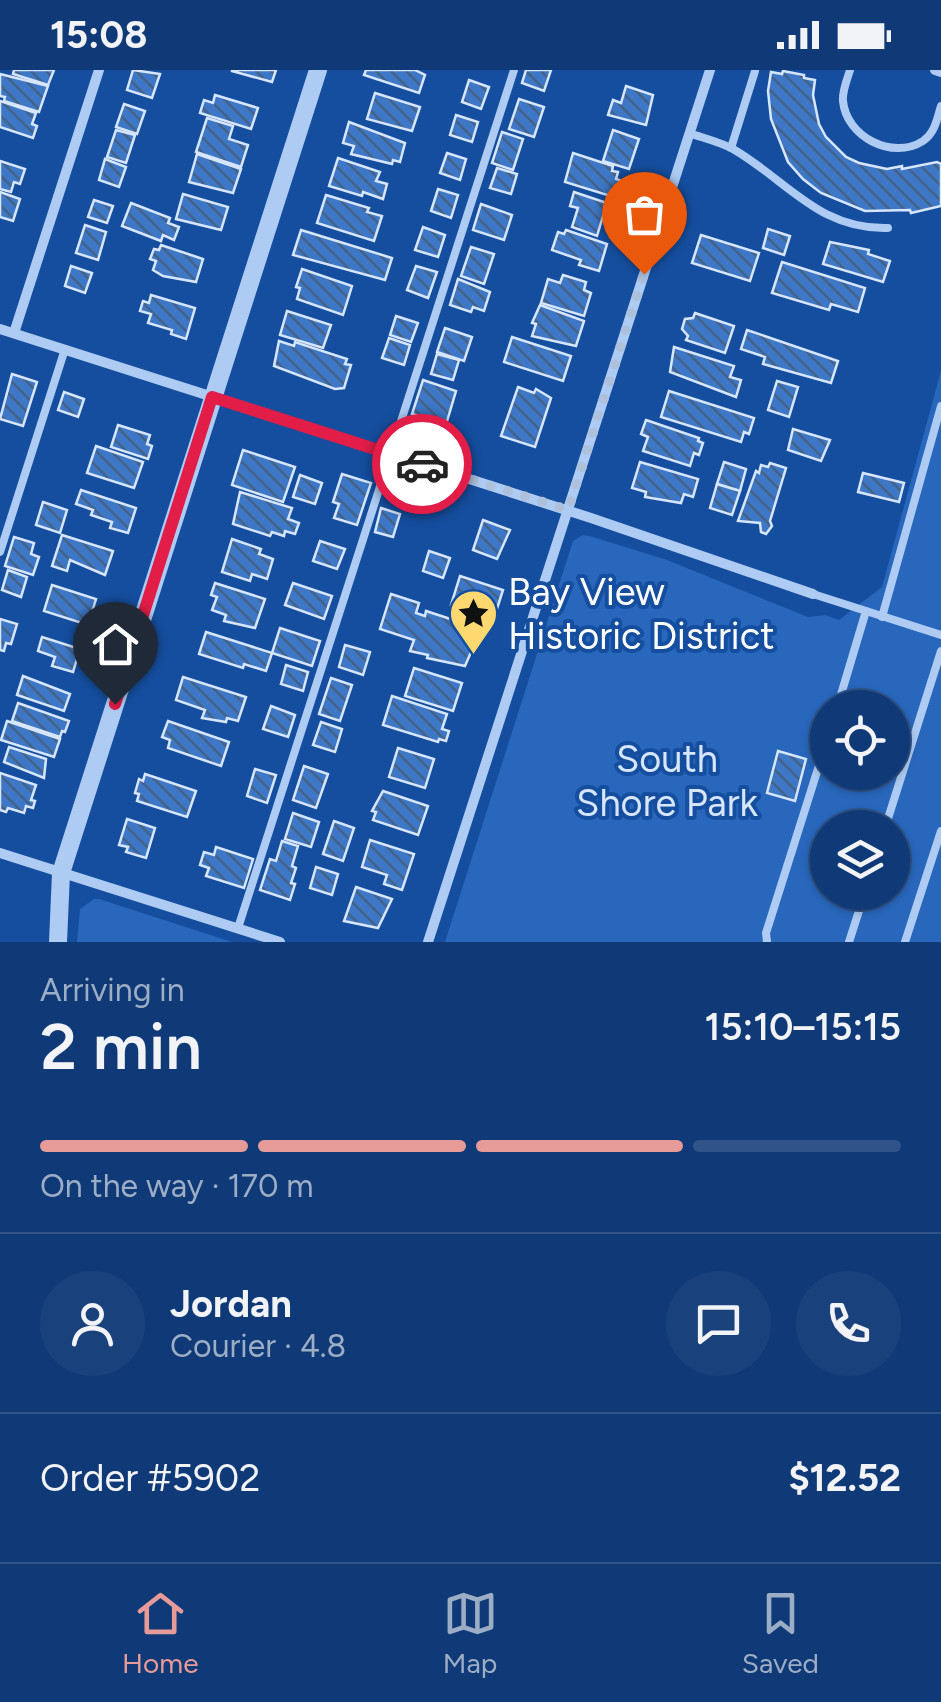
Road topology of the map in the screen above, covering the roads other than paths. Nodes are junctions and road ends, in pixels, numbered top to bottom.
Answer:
1 (99, 70) edge
2 (318, 70) edge
3 (514, 70) edge
4 (710, 70) edge
5 (850, 70) edge
6 (755, 71) edge
7 (941, 106) edge
8 (689, 133) junction
9 (731, 148) junction
10 (888, 228) dead end
11 (0, 328) edge
12 (14, 333) junction
13 (65, 349) junction
14 (212, 397) junction
15 (941, 406) edge
16 (390, 454) junction
17 (568, 510) junction
18 (0, 552) edge
19 (813, 594) joint
20 (866, 611) junction
21 (882, 616) junction
22 (941, 635) edge
23 (941, 650) edge
24 (842, 690) edge
25 (811, 790) edge
26 (891, 810) edge
27 (941, 831) edge
28 (0, 853) edge
29 (61, 872) junction
30 (859, 910) edge
31 (238, 928) junction
32 (58, 942) edge
33 (280, 942) edge
34 (428, 942) edge
35 (767, 942) edge
36 (849, 942) edge
37 (905, 942) edge

1 - 12 street
2 - 14 street
3 - 16 lane
4 - 8 street
5 - 7 lane
6 - 9 lane
8 - 9 lane
8 - 17 street
9 - 10 lane
11 - 12 street
12 - 13 street
13 - 14 street
13 - 18 lane
14 - 16 street
14 - 29 street
15 - 21 lane
16 - 17 street
16 - 31 lane
17 - 19 street
17 - 34 street
19 - 20 lane
20 - 21 lane
20 - 24 lane
21 - 22 lane
23 - 26 lane
25 - 35 lane
27 - 37 lane
28 - 29 street
29 - 31 street
29 - 32 street
30 - 36 lane
31 - 33 street

